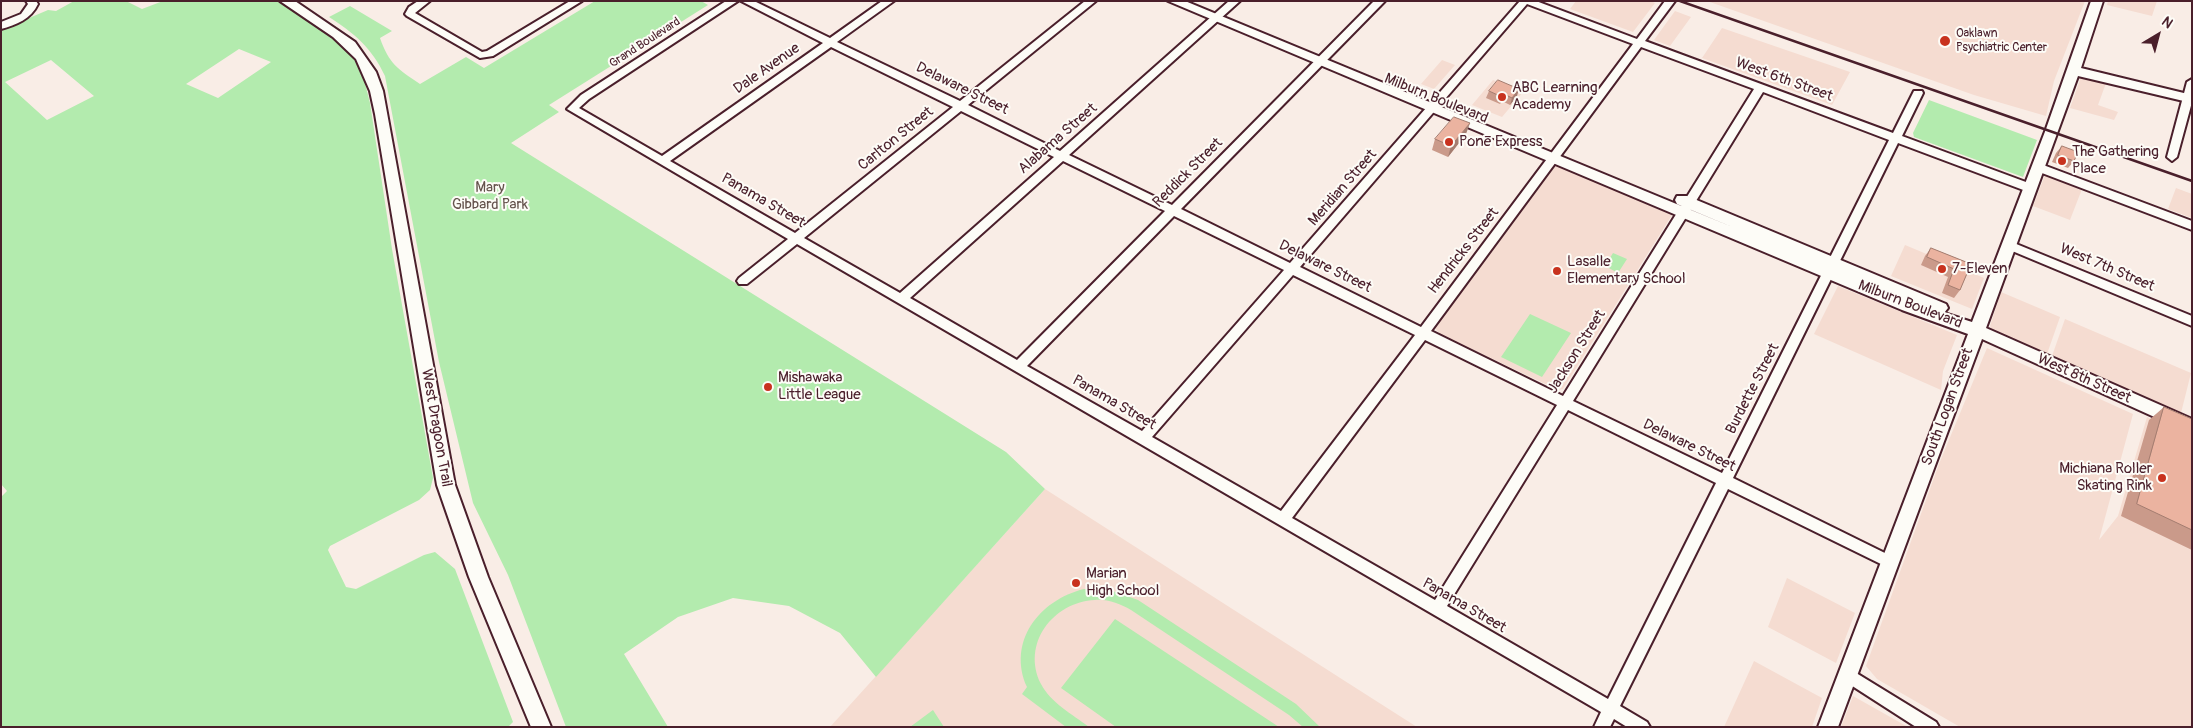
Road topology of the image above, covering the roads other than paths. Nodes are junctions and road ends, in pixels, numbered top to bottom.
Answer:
1 (31, 1) edge
2 (286, 1) edge
3 (425, 1) edge
4 (577, 1) edge
5 (733, 1) edge
6 (746, 1) edge
7 (889, 1) edge
8 (1091, 1) edge
9 (1174, 1) edge
10 (1199, 1) edge
11 (1236, 1) edge
12 (1380, 1) edge
13 (1526, 1) edge
14 (1670, 1) edge
15 (2097, 1) edge
16 (1220, 15) junction
17 (1, 26) edge
18 (830, 42) junction
19 (1640, 42) junction
20 (1324, 58) junction
21 (2072, 70) junction
22 (2192, 82) edge
23 (1761, 87) junction
24 (1918, 93) dead end
25 (2189, 99) edge
26 (1436, 104) junction
27 (572, 106) joint
28 (960, 106) junction
29 (1896, 137) junction
30 (1556, 154) junction
31 (1062, 156) junction
32 (2172, 157) dead end
33 (662, 161) junction
34 (2038, 167) junction
35 (2030, 188) junction
36 (1686, 208) junction
37 (1172, 210) junction
38 (2192, 226) edge
39 (796, 238) junction
40 (2009, 245) junction
41 (1831, 268) junction
42 (1292, 269) junction
43 (743, 281) dead end
44 (901, 299) junction
45 (2192, 320) edge
46 (1976, 330) junction
47 (1422, 332) junction
48 (1018, 366) junction
49 (1566, 402) junction
50 (2192, 428) edge
51 (1144, 439) junction
52 (1725, 482) junction
53 (1282, 520) junction
54 (1890, 562) junction
55 (1437, 609) junction
56 (1848, 674) junction
57 (1611, 709) junction
58 (541, 727) edge
59 (1602, 727) edge
60 (1642, 727) edge
61 (1828, 727) edge
62 (1931, 727) edge

1 - 17 street
2 - 58 street, West Dragoon Trail
3 - 4 street
5 - 27 street, Grand Boulevard
6 - 18 street, Delaware Street
7 - 18 street, Dale Avenue
8 - 28 street, Carlton Street
9 - 16 street, Milburn Boulevard
10 - 16 street, Milburn Boulevard
11 - 16 street, Alabama Street
12 - 20 street, Reddick Street
13 - 19 street, West 6th Street
13 - 26 street, Meridian Street
14 - 19 street, Hendricks Street
15 - 21 street, South Logan Street
16 - 20 street, Milburn Boulevard
16 - 31 street, Alabama Street
18 - 28 street, Delaware Street
18 - 33 street, Dale Avenue
19 - 23 street, West 6th Street
19 - 30 street, Hendricks Street
20 - 26 street, Milburn Boulevard
20 - 37 street, Reddick Street
21 - 25 street
21 - 34 street, South Logan Street
22 - 25 street
23 - 29 street, West 6th Street
23 - 36 street, Jackson Street
24 - 29 street, Burdette Street
25 - 32 street
26 - 30 street, Milburn Boulevard
26 - 42 street, Meridian Street
27 - 33 street, Panama Street
28 - 31 street, Delaware Street
28 - 39 street, Carlton Street
29 - 35 street, West 6th Street
29 - 41 street, Burdette Street
30 - 36 street, Milburn Boulevard
30 - 47 street, Hendricks Street
31 - 37 street, Delaware Street
31 - 44 street, Alabama Street
33 - 39 street, Panama Street
34 - 35 street, South Logan Street
34 - 38 street
35 - 40 street, South Logan Street
36 - 41 street, Milburn Boulevard
36 - 49 street, Jackson Street
37 - 42 street, Delaware Street
37 - 48 street, Reddick Street
39 - 43 street, Carlton Street
39 - 44 street, Panama Street
40 - 45 street, West 7th Street
40 - 46 street, South Logan Street
41 - 46 street, Milburn Boulevard
41 - 52 street, Burdette Street
42 - 47 street, Delaware Street
42 - 51 street, Meridian Street
44 - 48 street, Panama Street
46 - 50 street, West 8th Street
46 - 54 street, South Logan Street
47 - 49 street, Delaware Street
47 - 53 street, Hendricks Street
48 - 51 street, Panama Street
49 - 52 street, Delaware Street
49 - 55 street, Jackson Street
51 - 53 street, Panama Street
52 - 54 street, Delaware Street
52 - 57 street, Burdette Street
53 - 55 street, Panama Street
54 - 56 street, South Logan Street
55 - 57 street, Panama Street
56 - 61 street, South Logan Street
56 - 62 street
57 - 59 street, Burdette Street
57 - 60 street, Panama Street

